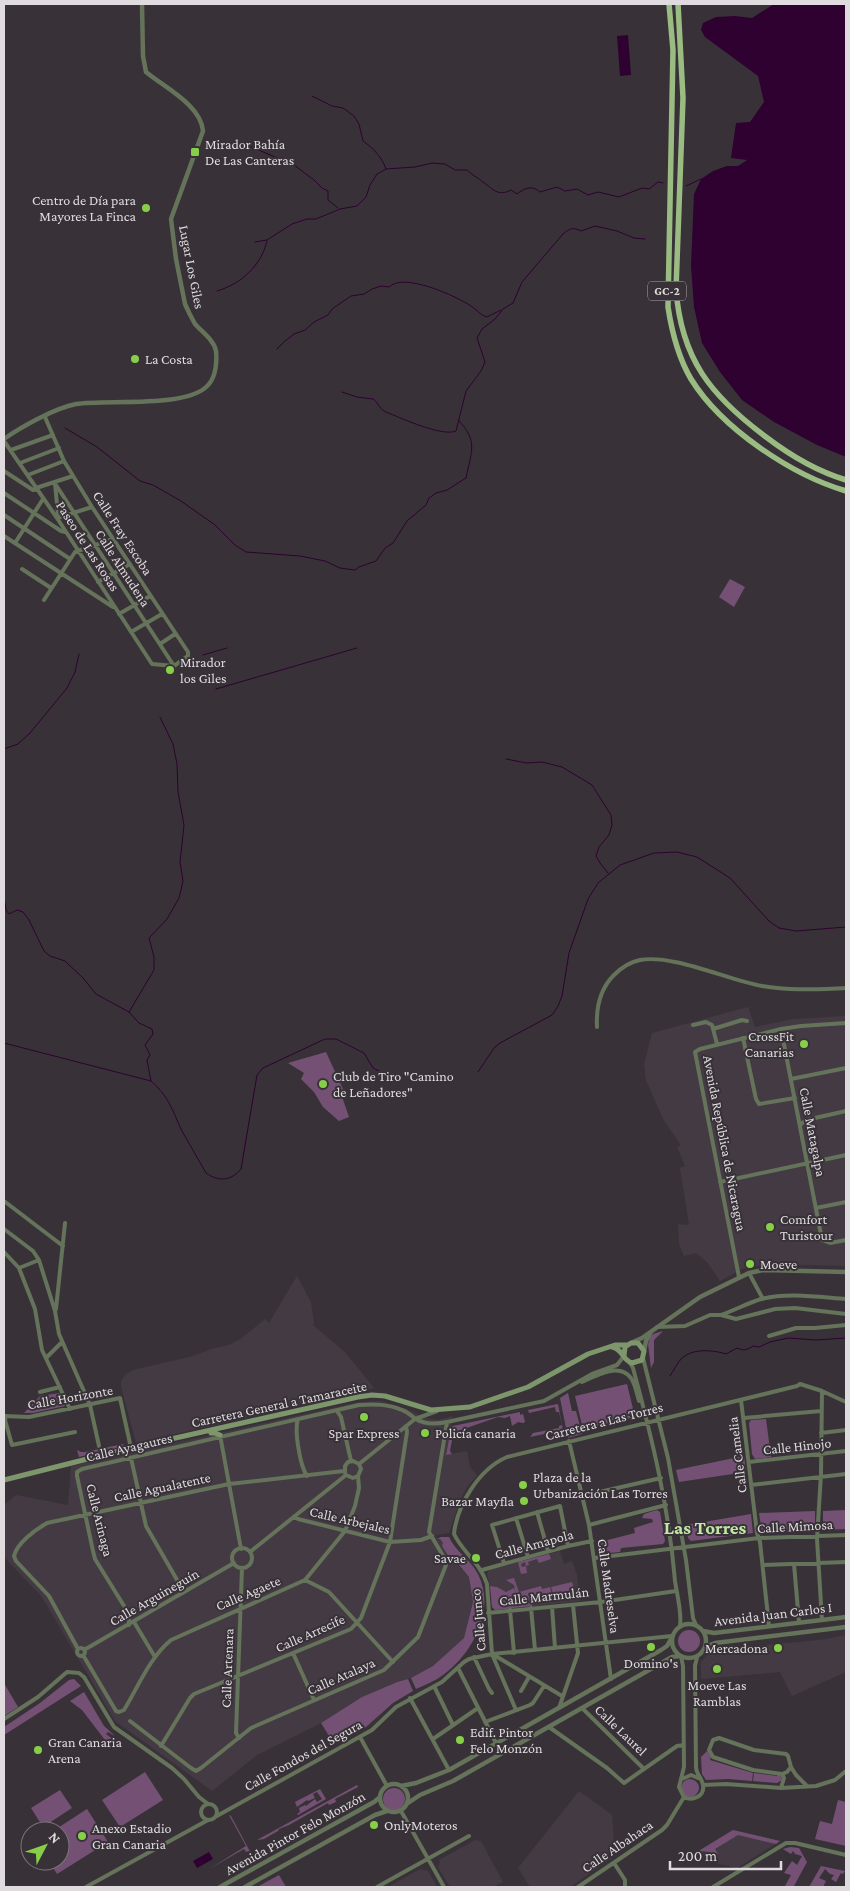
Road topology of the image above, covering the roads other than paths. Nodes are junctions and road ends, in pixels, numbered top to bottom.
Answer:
1 (142, 4) edge
2 (669, 4) edge
3 (678, 4) edge
4 (45, 417) junction
5 (53, 434) junction
6 (4, 440) edge
7 (59, 448) junction
8 (11, 450) junction
9 (64, 461) junction
10 (20, 463) junction
11 (4, 471) edge
12 (28, 475) junction
13 (73, 476) junction
14 (846, 480) edge
15 (54, 482) junction
16 (36, 488) junction
17 (846, 492) edge
18 (4, 493) edge
19 (43, 499) junction
20 (92, 507) junction
21 (34, 513) junction
22 (74, 513) junction
23 (4, 515) edge
24 (57, 518) junction
25 (24, 528) junction
26 (65, 532) junction
27 (4, 536) edge
28 (113, 539) junction
29 (15, 543) junction
30 (95, 545) junction
31 (77, 550) junction
32 (70, 559) junction
33 (130, 564) junction
34 (22, 568) dead end
35 (61, 573) junction
36 (114, 573) junction
37 (98, 582) junction
38 (51, 588) junction
39 (150, 596) junction
40 (44, 600) dead end
41 (135, 605) junction
42 (115, 609) junction
43 (119, 614) junction
44 (162, 614) junction
45 (146, 623) junction
46 (131, 632) junction
47 (175, 634) junction
48 (160, 644) junction
49 (174, 666) junction
50 (846, 988) edge
51 (747, 1020) dead end
52 (846, 1023) edge
53 (693, 1025) dead end
54 (597, 1028) dead end
55 (713, 1029) junction
56 (781, 1029) junction
57 (743, 1038) junction
58 (717, 1044) junction
59 (846, 1068) edge
60 (791, 1079) junction
61 (795, 1098) junction
62 (846, 1112) edge
63 (800, 1125) junction
64 (846, 1155) edge
65 (808, 1163) junction
66 (720, 1182) junction
67 (4, 1201) edge
68 (846, 1202) edge
69 (816, 1208) junction
70 (65, 1223) dead end
71 (4, 1229) edge
72 (846, 1240) edge
73 (63, 1246) junction
74 (4, 1252) edge
75 (38, 1260) junction
76 (19, 1268) junction
77 (846, 1272) edge
78 (749, 1273) junction
79 (739, 1277) junction
80 (763, 1299) junction
81 (846, 1299) edge
82 (55, 1311) junction
83 (846, 1314) edge
84 (722, 1315) junction
85 (846, 1325) edge
86 (657, 1327) junction
87 (769, 1336) dead end
88 (62, 1342) junction
89 (633, 1342) junction
90 (627, 1345) junction
91 (609, 1347) junction
92 (644, 1351) junction
93 (624, 1356) junction
94 (643, 1357) junction
95 (46, 1358) junction
96 (630, 1362) junction
97 (575, 1384) junction
98 (60, 1387) junction
99 (822, 1391) junction
100 (40, 1392) dead end
101 (741, 1400) junction
102 (846, 1402) edge
103 (90, 1404) junction
104 (70, 1409) junction
105 (644, 1409) junction
106 (440, 1410) junction
107 (821, 1410) junction
108 (336, 1411) junction
109 (5, 1416) edge
110 (744, 1418) junction
111 (298, 1419) junction
112 (415, 1419) junction
113 (659, 1419) junction
114 (447, 1422) junction
115 (647, 1422) junction
116 (406, 1426) junction
117 (219, 1428) junction
118 (846, 1430) edge
119 (75, 1432) dead end
120 (821, 1433) junction
121 (193, 1434) junction
122 (221, 1436) junction
123 (569, 1442) junction
124 (99, 1446) dead end
125 (131, 1448) junction
126 (846, 1451) edge
127 (820, 1454) junction
128 (132, 1458) junction
129 (351, 1461) junction
130 (749, 1462) junction
131 (359, 1464) junction
132 (77, 1472) joint
133 (331, 1473) junction
134 (345, 1473) junction
135 (846, 1474) edge
136 (307, 1476) junction
137 (358, 1476) junction
138 (820, 1476) junction
139 (660, 1478) junction
140 (4, 1480) edge
141 (336, 1483) junction
142 (229, 1484) junction
143 (751, 1485) junction
144 (582, 1496) junction
145 (141, 1502) junction
146 (666, 1505) junction
147 (537, 1512) junction
148 (85, 1515) junction
149 (294, 1517) junction
150 (516, 1518) junction
151 (589, 1525) junction
152 (345, 1531) junction
153 (454, 1534) joint
154 (846, 1534) edge
155 (432, 1536) junction
156 (817, 1536) junction
157 (759, 1538) junction
158 (592, 1541) junction
159 (390, 1542) junction
160 (568, 1546) junction
161 (684, 1547) junction
162 (241, 1548) junction
163 (672, 1548) junction
164 (548, 1551) junction
165 (250, 1552) junction
166 (528, 1557) junction
167 (595, 1558) junction
168 (846, 1562) edge
169 (234, 1563) junction
170 (818, 1563) junction
171 (504, 1564) junction
172 (794, 1564) junction
173 (763, 1565) junction
174 (242, 1568) junction
175 (482, 1570) junction
176 (304, 1580) junction
177 (676, 1591) junction
178 (184, 1592) junction
179 (601, 1602) junction
180 (573, 1605) junction
181 (552, 1607) junction
182 (531, 1608) junction
183 (240, 1609) junction
184 (510, 1610) junction
185 (488, 1613) junction
186 (846, 1617) edge
187 (822, 1620) junction
188 (134, 1622) junction
189 (799, 1622) junction
190 (358, 1623) junction
191 (129, 1625) junction
192 (696, 1625) junction
193 (680, 1626) junction
194 (769, 1626) junction
195 (846, 1628) edge
196 (703, 1631) junction
197 (672, 1638) junction
198 (606, 1643) junction
199 (578, 1645) junction
200 (705, 1647) junction
201 (555, 1648) junction
202 (78, 1649) junction
203 (84, 1650) junction
204 (535, 1650) junction
205 (293, 1653) junction
206 (514, 1653) junction
207 (492, 1654) junction
208 (83, 1656) junction
209 (680, 1656) junction
210 (697, 1656) junction
211 (155, 1657) junction
212 (474, 1658) junction
213 (393, 1662) junction
214 (458, 1668) junction
215 (237, 1676) junction
216 (529, 1677) junction
217 (611, 1678) junction
218 (434, 1686) junction
219 (544, 1686) junction
220 (521, 1691) dead end
221 (564, 1691) junction
222 (492, 1693) dead end
223 (562, 1696) junction
224 (410, 1698) junction
225 (314, 1700) junction
226 (571, 1701) junction
227 (478, 1708) junction
228 (559, 1708) junction
229 (582, 1708) junction
230 (516, 1710) junction
231 (4, 1720) edge
232 (130, 1721) dead end
233 (485, 1722) junction
234 (453, 1725) junction
235 (549, 1727) junction
236 (360, 1737) junction
237 (239, 1738) junction
238 (433, 1740) junction
239 (496, 1743) junction
240 (684, 1745) junction
241 (161, 1746) junction
242 (791, 1767) junction
243 (644, 1769) junction
244 (449, 1770) junction
245 (846, 1771) edge
246 (782, 1774) junction
247 (796, 1775) junction
248 (700, 1779) junction
249 (682, 1780) junction
250 (387, 1786) junction
251 (401, 1786) junction
252 (703, 1786) junction
253 (807, 1786) junction
254 (780, 1788) junction
255 (380, 1797) junction
256 (684, 1797) junction
257 (199, 1798) junction
258 (408, 1803) junction
259 (208, 1804) junction
260 (215, 1807) junction
261 (226, 1810) junction
262 (201, 1811) junction
263 (387, 1811) junction
264 (401, 1811) junction
265 (215, 1817) junction
266 (208, 1820) junction
267 (197, 1825) junction
268 (469, 1836) dead end
269 (846, 1855) edge
270 (428, 1860) junction
271 (614, 1863) junction
272 (86, 1887) edge
273 (220, 1887) edge
274 (245, 1887) edge
275 (377, 1887) edge
276 (444, 1887) edge
277 (578, 1887) edge
278 (625, 1887) edge
279 (713, 1887) edge

1 - 4 street, Lugar Los Giles
2 - 17 highway, GC-2
3 - 14 highway, GC-2
4 - 5 street, Calle Fray Escoba
4 - 6 street
5 - 7 street, Calle Fray Escoba
5 - 8 street
6 - 8 street, Paseo de Las Rosas
7 - 9 street, Calle Fray Escoba
7 - 10 street
8 - 10 street, Paseo de Las Rosas
9 - 12 street
9 - 13 street, Calle Fray Escoba
10 - 12 street, Paseo de Las Rosas
11 - 16 street
12 - 16 street, Paseo de Las Rosas
13 - 15 street
13 - 20 street, Calle Fray Escoba
15 - 16 street
15 - 22 street, Calle Almudena
15 - 24 street
16 - 19 street, Paseo de Las Rosas
18 - 21 street
19 - 21 street
19 - 24 street, Paseo de Las Rosas
20 - 22 street
20 - 28 street, Calle Fray Escoba
21 - 25 street
21 - 26 street
22 - 24 street
22 - 30 street, Calle Almudena
23 - 25 street
24 - 26 street, Paseo de Las Rosas
25 - 29 street
25 - 32 street
26 - 31 street, Paseo de Las Rosas
27 - 29 street
28 - 30 street
28 - 33 street, Calle Fray Escoba
29 - 35 street
30 - 31 street
30 - 36 street, Calle Almudena
31 - 32 street
31 - 37 street, Paseo de Las Rosas
32 - 35 street
33 - 36 street
33 - 39 street, Calle Fray Escoba
34 - 38 street
35 - 38 street
35 - 42 street
36 - 37 street
36 - 41 street, Calle Almudena
37 - 42 street, Paseo de Las Rosas
38 - 40 street
39 - 41 street
39 - 44 street, Calle Fray Escoba
41 - 43 street
41 - 45 street, Calle Almudena
42 - 43 street, Paseo de Las Rosas
43 - 46 street, Paseo de Las Rosas
44 - 45 street
44 - 47 street, Calle Fray Escoba
45 - 46 street
45 - 48 street, Calle Almudena
46 - 49 street, Paseo de Las Rosas
47 - 48 street
47 - 49 street, Calle Fray Escoba
48 - 49 street, Calle Almudena
50 - 54 street
51 - 55 street
52 - 56 street
53 - 55 street
55 - 58 street, Avenida República de Nicaragua
56 - 57 street
56 - 60 street, Calle Matagalpa
57 - 58 street
57 - 61 street
58 - 66 street, Avenida República de Nicaragua
59 - 60 street
60 - 61 street, Calle Matagalpa
61 - 63 street, Calle Matagalpa
62 - 63 street
63 - 65 street, Calle Matagalpa
64 - 65 street
65 - 66 street
65 - 69 street, Calle Matagalpa
66 - 79 street, Avenida República de Nicaragua
67 - 73 street
68 - 69 street
69 - 72 street, Calle Matagalpa
70 - 73 street
71 - 75 street
73 - 82 street
74 - 76 street
75 - 76 street
75 - 82 street
76 - 95 street
77 - 78 street
78 - 79 street
78 - 80 street
79 - 86 street
80 - 81 street
80 - 84 street
82 - 88 street
83 - 84 street
84 - 86 street
85 - 87 street
86 - 89 street
86 - 92 street
88 - 95 street
88 - 103 street
89 - 90 main road
89 - 92 main road
90 - 91 main road, Carretera General a Tamaraceite
90 - 93 main road
91 - 93 main road
91 - 106 main road, Carretera General a Tamaraceite
92 - 94 main road
93 - 96 main road
93 - 97 street
94 - 96 main road
94 - 113 street
95 - 98 street
96 - 105 street
97 - 105 street
97 - 114 street, Calle Ayagaures
98 - 100 street
98 - 104 street
99 - 101 street, Carretera a Las Torres
99 - 102 street
99 - 107 street
101 - 110 street, Calle Camelia
101 - 113 street, Carretera a Las Torres
103 - 104 street, Calle Horizonte
103 - 124 street
103 - 125 street, Calle Horizonte
104 - 109 street, Calle Horizonte
105 - 115 street
106 - 112 street
106 - 117 main road, Carretera General a Tamaraceite
107 - 110 street
107 - 120 street
108 - 111 street, Calle Ayagaures
108 - 112 street, Calle Ayagaures
108 - 129 street
109 - 119 street
110 - 130 street, Calle Camelia
111 - 122 street, Calle Ayagaures
111 - 136 street
112 - 114 street, Calle Ayagaures
112 - 116 street
113 - 115 street, Carretera a Las Torres
113 - 161 street
114 - 155 street, Calle Atalaya
115 - 123 street, Carretera a Las Torres
115 - 139 street
116 - 131 street
116 - 159 street, Calle Arrecife
117 - 121 main road, Carretera General a Tamaraceite
117 - 122 street
118 - 120 street
120 - 127 street
121 - 122 main road
121 - 125 main road, Carretera General a Tamaraceite
122 - 128 street, Calle Ayagaures
122 - 142 street
123 - 144 street, Calle Madreselva
123 - 153 street, Carretera a Las Torres
125 - 140 main road, Carretera General a Tamaraceite
126 - 127 street, Calle Hinojo
127 - 130 street, Calle Hinojo
127 - 138 street
128 - 132 street, Calle Ayagaures
128 - 145 street
129 - 131 street
129 - 134 street
130 - 143 street, Calle Camelia
131 - 137 street
132 - 148 street, Calle Arinaga
133 - 134 street, Calle Agualatente
133 - 136 street, Calle Agualatente
133 - 141 street
134 - 137 street
134 - 141 street
135 - 138 street
136 - 142 street, Calle Agualatente
137 - 152 street, Calle Agaete
138 - 143 street
138 - 156 street
139 - 144 street
139 - 146 street
141 - 149 street
142 - 145 street, Calle Agualatente
142 - 162 street
143 - 157 street, Calle Camelia
144 - 151 street, Calle Madreselva
145 - 148 street, Calle Agualatente
145 - 178 street
146 - 151 street
146 - 163 street
147 - 150 street
147 - 160 street
147 - 164 street
148 - 191 street, Calle Arinaga
148 - 202 street, Calle Agualatente
149 - 152 street, Calle Arbejales
149 - 165 street
150 - 166 street
150 - 171 street
151 - 158 street, Calle Madreselva
152 - 159 street, Calle Arbejales
152 - 176 street, Calle Agaete
153 - 175 street, Calle Junco
154 - 156 street, Calle Mimosa
155 - 159 street, Calle Arbejales
155 - 213 street, Calle Atalaya
156 - 157 street, Calle Mimosa
156 - 170 street
157 - 161 street, Calle Mimosa
157 - 173 street, Calle Camelia
158 - 160 street, Calle Amapola
158 - 167 street, Calle Madreselva
159 - 190 street, Calle Arrecife
160 - 164 street, Calle Amapola
161 - 163 street, Calle Mimosa
161 - 192 street
162 - 165 street
162 - 169 street
163 - 167 street, Calle Mimosa
163 - 177 street
164 - 166 street, Calle Amapola
165 - 174 street
166 - 171 street, Calle Amapola
167 - 179 street, Calle Madreselva
168 - 170 street
169 - 174 street
169 - 178 street, Calle Arguineguín
170 - 172 street
170 - 187 street
171 - 175 street, Calle Amapola
172 - 173 street
172 - 189 street
173 - 194 street, Calle Camelia
174 - 183 street, Calle Artenara
175 - 185 street, Calle Junco
176 - 183 street, Calle Agaete
176 - 190 street
177 - 179 street, Calle Marmulán
177 - 193 street
178 - 188 street, Calle Arguineguín
179 - 180 street, Calle Marmulán
179 - 198 street, Calle Madreselva
180 - 181 street, Calle Marmulán
180 - 199 street
181 - 182 street, Calle Marmulán
181 - 201 street
182 - 184 street, Calle Marmulán
182 - 204 street
183 - 211 street, Calle Agaete
183 - 215 street, Calle Artenara
184 - 185 street, Calle Marmulán
184 - 206 street
185 - 207 street, Calle Junco
186 - 187 street, Avenida Juan Carlos I
187 - 189 street, Avenida Juan Carlos I
188 - 191 street, Calle Arguineguín
188 - 211 street
189 - 194 street, Avenida Juan Carlos I
190 - 205 street, Calle Arrecife
190 - 213 street
191 - 203 street, Calle Arguineguín
192 - 193 street
192 - 196 street
193 - 197 street
194 - 196 street, Avenida Juan Carlos I
195 - 200 street, Avenida Juan Carlos I
196 - 200 street
197 - 198 street, Calle Fondos del Segura
197 - 209 street
197 - 217 street
198 - 199 street, Calle Fondos del Segura
198 - 217 street, Calle Madreselva
199 - 201 street, Calle Fondos del Segura
199 - 221 street
200 - 210 street
201 - 204 street, Calle Fondos del Segura
202 - 203 street
202 - 208 street
203 - 208 street
204 - 206 street, Calle Fondos del Segura
205 - 215 street, Calle Arrecife
205 - 225 street
206 - 207 street, Calle Fondos del Segura
207 - 212 street, Calle Fondos del Segura
207 - 216 street
207 - 230 street, Calle Junco
208 - 211 street, Calle Agaete
209 - 210 street
209 - 229 street
209 - 240 street
210 - 248 street
212 - 214 street, Calle Fondos del Segura
212 - 222 street
213 - 225 street, Calle Atalaya
214 - 218 street, Calle Fondos del Segura
214 - 227 street
215 - 237 street, Calle Artenara
215 - 241 street, Calle Arrecife
216 - 219 street
216 - 220 street
217 - 226 street
218 - 224 street, Calle Fondos del Segura
218 - 234 street
219 - 223 street
219 - 230 street
221 - 223 street
221 - 226 street
223 - 228 street
224 - 236 street, Calle Fondos del Segura
224 - 238 street
225 - 237 street, Calle Atalaya
226 - 228 street
227 - 233 street
227 - 234 street
228 - 239 street
229 - 235 street
229 - 243 street, Calle Laurel
230 - 233 street
231 - 257 street
232 - 241 street, Calle Atalaya
233 - 239 street
234 - 238 street
235 - 243 street
235 - 258 street
236 - 250 street
236 - 261 street, Calle Fondos del Segura
237 - 241 street, Calle Atalaya
238 - 244 street
239 - 244 street
240 - 243 street
240 - 249 street
242 - 246 street
242 - 246 street
242 - 247 street
244 - 251 street
245 - 253 street
246 - 247 street
246 - 254 street
247 - 253 street
248 - 249 street
248 - 252 street
249 - 256 street
250 - 251 street
250 - 255 street
251 - 258 street
252 - 254 street
252 - 256 street
253 - 254 street
255 - 263 street
255 - 273 street, Avenida Pintor Felo Monzón
256 - 271 street, Calle Albahaca
257 - 259 street
257 - 262 street
258 - 264 street
259 - 260 street
259 - 262 street
260 - 261 street
260 - 265 street
261 - 265 street, Calle Fondos del Segura
262 - 266 street
262 - 267 street
263 - 264 street
263 - 274 street, Avenida Pintor Felo Monzón
264 - 270 street
265 - 266 street
266 - 267 street
267 - 272 street
268 - 270 street
269 - 279 street
270 - 275 street
270 - 276 street
271 - 277 street, Calle Albahaca
271 - 278 street

